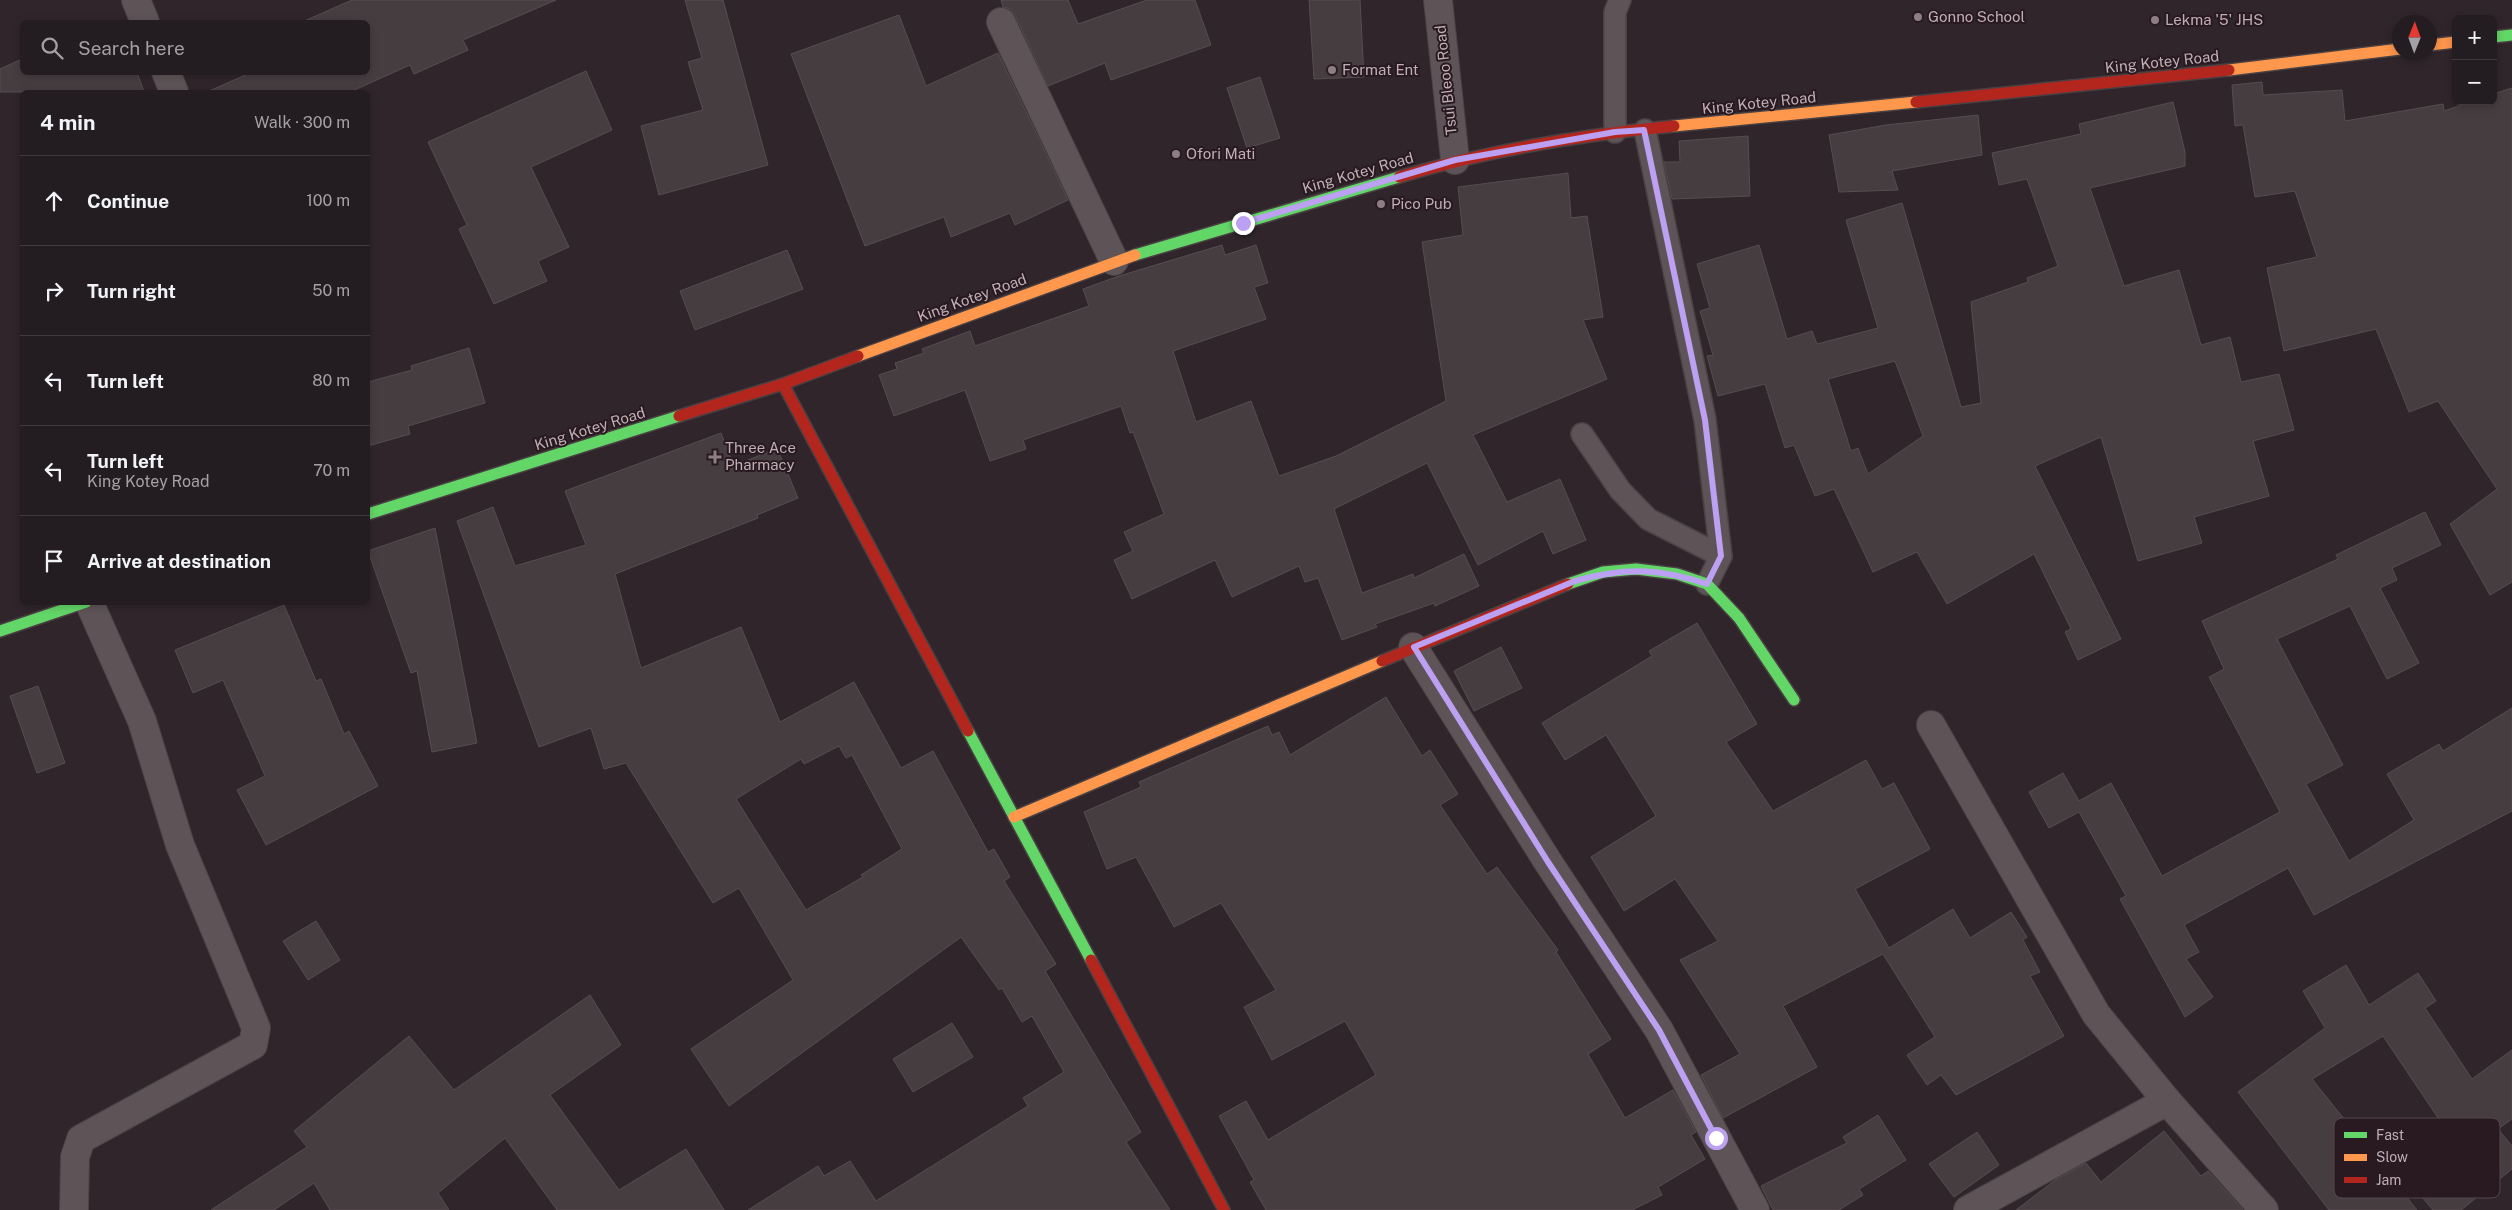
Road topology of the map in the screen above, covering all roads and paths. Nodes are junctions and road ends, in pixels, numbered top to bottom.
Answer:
1 (136, 0) edge
2 (1438, 0) edge
3 (1620, 0) edge
4 (144, 20) edge
5 (1001, 22) dead end
6 (2512, 35) edge
7 (2497, 37) edge
8 (2452, 42) edge
9 (2437, 44) edge
10 (2392, 50) edge
11 (167, 75) edge
12 (173, 90) edge
13 (1644, 130) junction
14 (1615, 132) junction
15 (1455, 160) junction
16 (1114, 260) junction
17 (783, 384) junction
18 (1582, 434) dead end
19 (370, 513) edge
20 (1721, 556) junction
21 (1707, 584) junction
22 (78, 605) edge
23 (88, 605) edge
24 (0, 631) edge
25 (1414, 647) junction
26 (1794, 700) dead end
27 (1931, 725) dead end
28 (1014, 817) junction
29 (2167, 1101) junction
30 (74, 1210) edge
31 (1224, 1210) edge
32 (1755, 1210) edge
33 (1968, 1210) edge
34 (2264, 1210) edge

1 - 4 street
2 - 15 street, Tsui Bleoo Road
3 - 14 lane
5 - 16 street
6 - 7 street
8 - 9 street
10 - 13 street, King Kotey Road
11 - 12 street
13 - 14 street, King Kotey Road
13 - 20 lane
14 - 15 street, King Kotey Road
15 - 16 street, King Kotey Road
16 - 17 street, King Kotey Road
17 - 19 street, King Kotey Road
17 - 28 street
18 - 20 lane
20 - 21 lane
21 - 25 street
21 - 26 street
22 - 24 street
23 - 30 street
25 - 28 street
25 - 32 street
27 - 29 street
28 - 31 street
29 - 33 street
29 - 34 street

